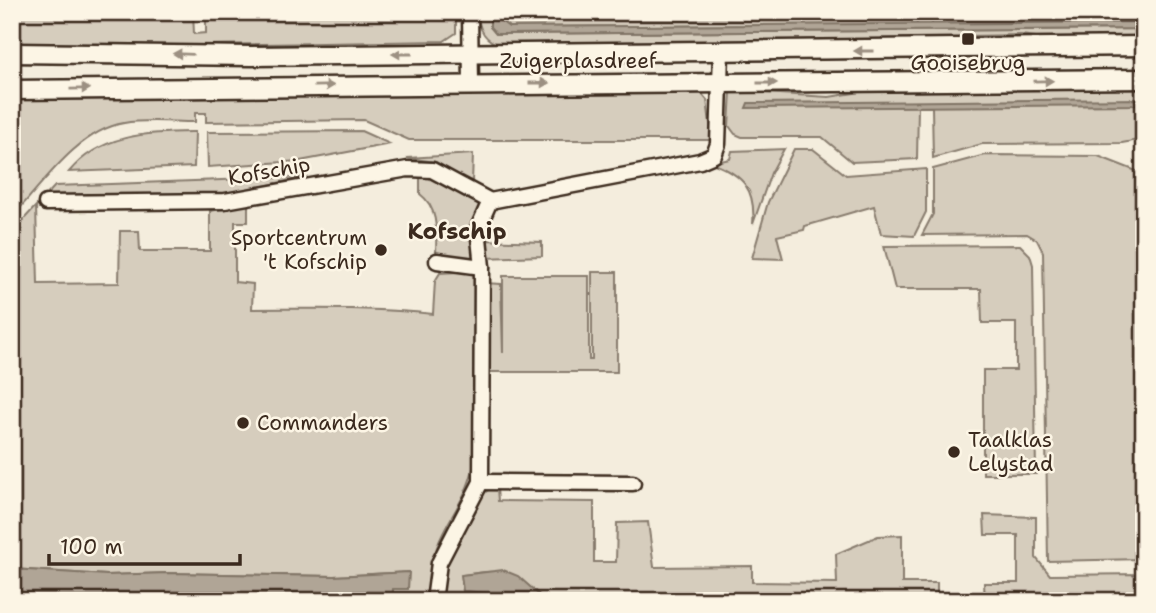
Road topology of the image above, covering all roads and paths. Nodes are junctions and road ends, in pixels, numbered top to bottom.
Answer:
1 (470, 12) edge
2 (1144, 46) edge
3 (720, 52) junction
4 (12, 53) edge
5 (471, 54) junction
6 (1144, 79) edge
7 (720, 83) junction
8 (471, 84) junction
9 (12, 90) edge
10 (490, 201) junction
11 (46, 203) dead end
12 (437, 261) dead end
13 (482, 267) junction
14 (481, 482) junction
15 (633, 483) dead end
16 (434, 601) edge

1 - 5 street
2 -> 3 main road, Zuigerplasdreef
3 - 5 main road, Zuigerplasdreef
3 - 7 street
5 -> 4 main road, Zuigerplasdreef
5 - 8 street
7 -> 6 main road, Zuigerplasdreef
8 -> 7 main road, Zuigerplasdreef
7 - 10 street
9 -> 8 main road, Zuigerplasdreef
10 - 11 street, Kofschip
10 - 13 street
12 - 13 street
13 - 14 street
14 - 15 street
14 - 16 street

